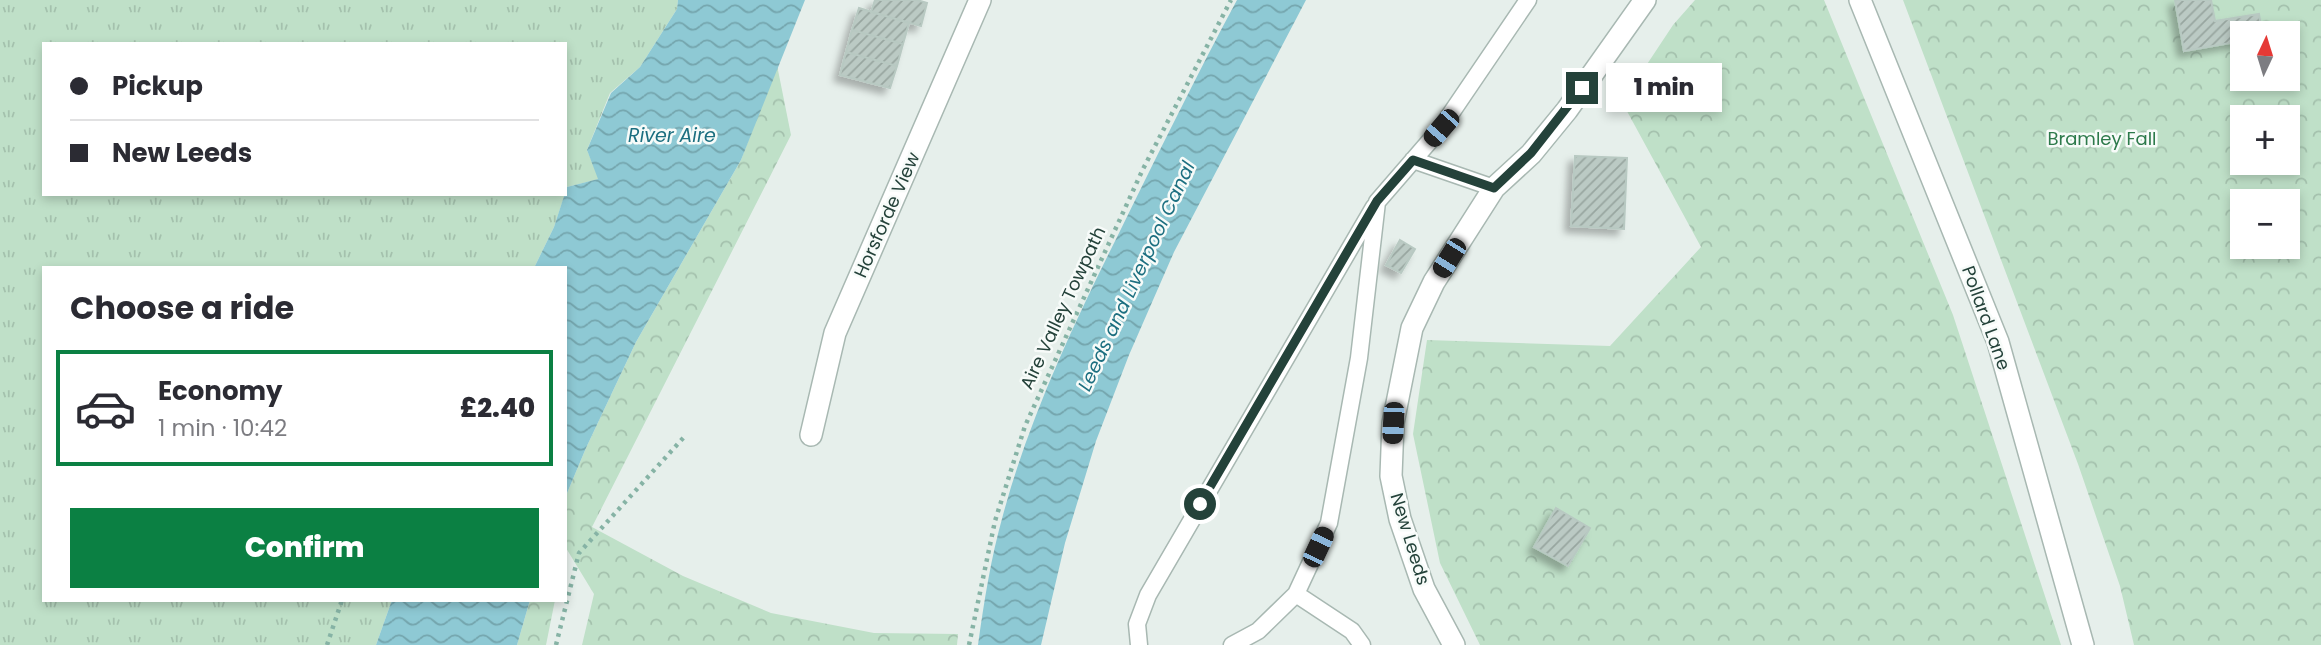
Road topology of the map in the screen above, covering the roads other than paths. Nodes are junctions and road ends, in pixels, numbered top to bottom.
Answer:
1 (980, 0) edge
2 (1528, 0) edge
3 (1645, 0) edge
4 (1860, 0) edge
5 (1413, 160) junction
6 (1494, 188) junction
7 (1377, 201) junction
8 (811, 435) dead end
9 (1296, 594) junction
10 (1139, 645) edge
11 (1232, 645) edge
12 (1362, 645) edge
13 (1454, 645) edge
14 (2083, 645) edge

1 - 8 street, Horsforde View
2 - 5 lane
3 - 6 street, New Leeds
4 - 14 street, Pollard Lane
5 - 6 lane
5 - 7 lane
6 - 13 street, New Leeds
7 - 9 lane
7 - 10 lane
9 - 11 lane
9 - 12 lane

